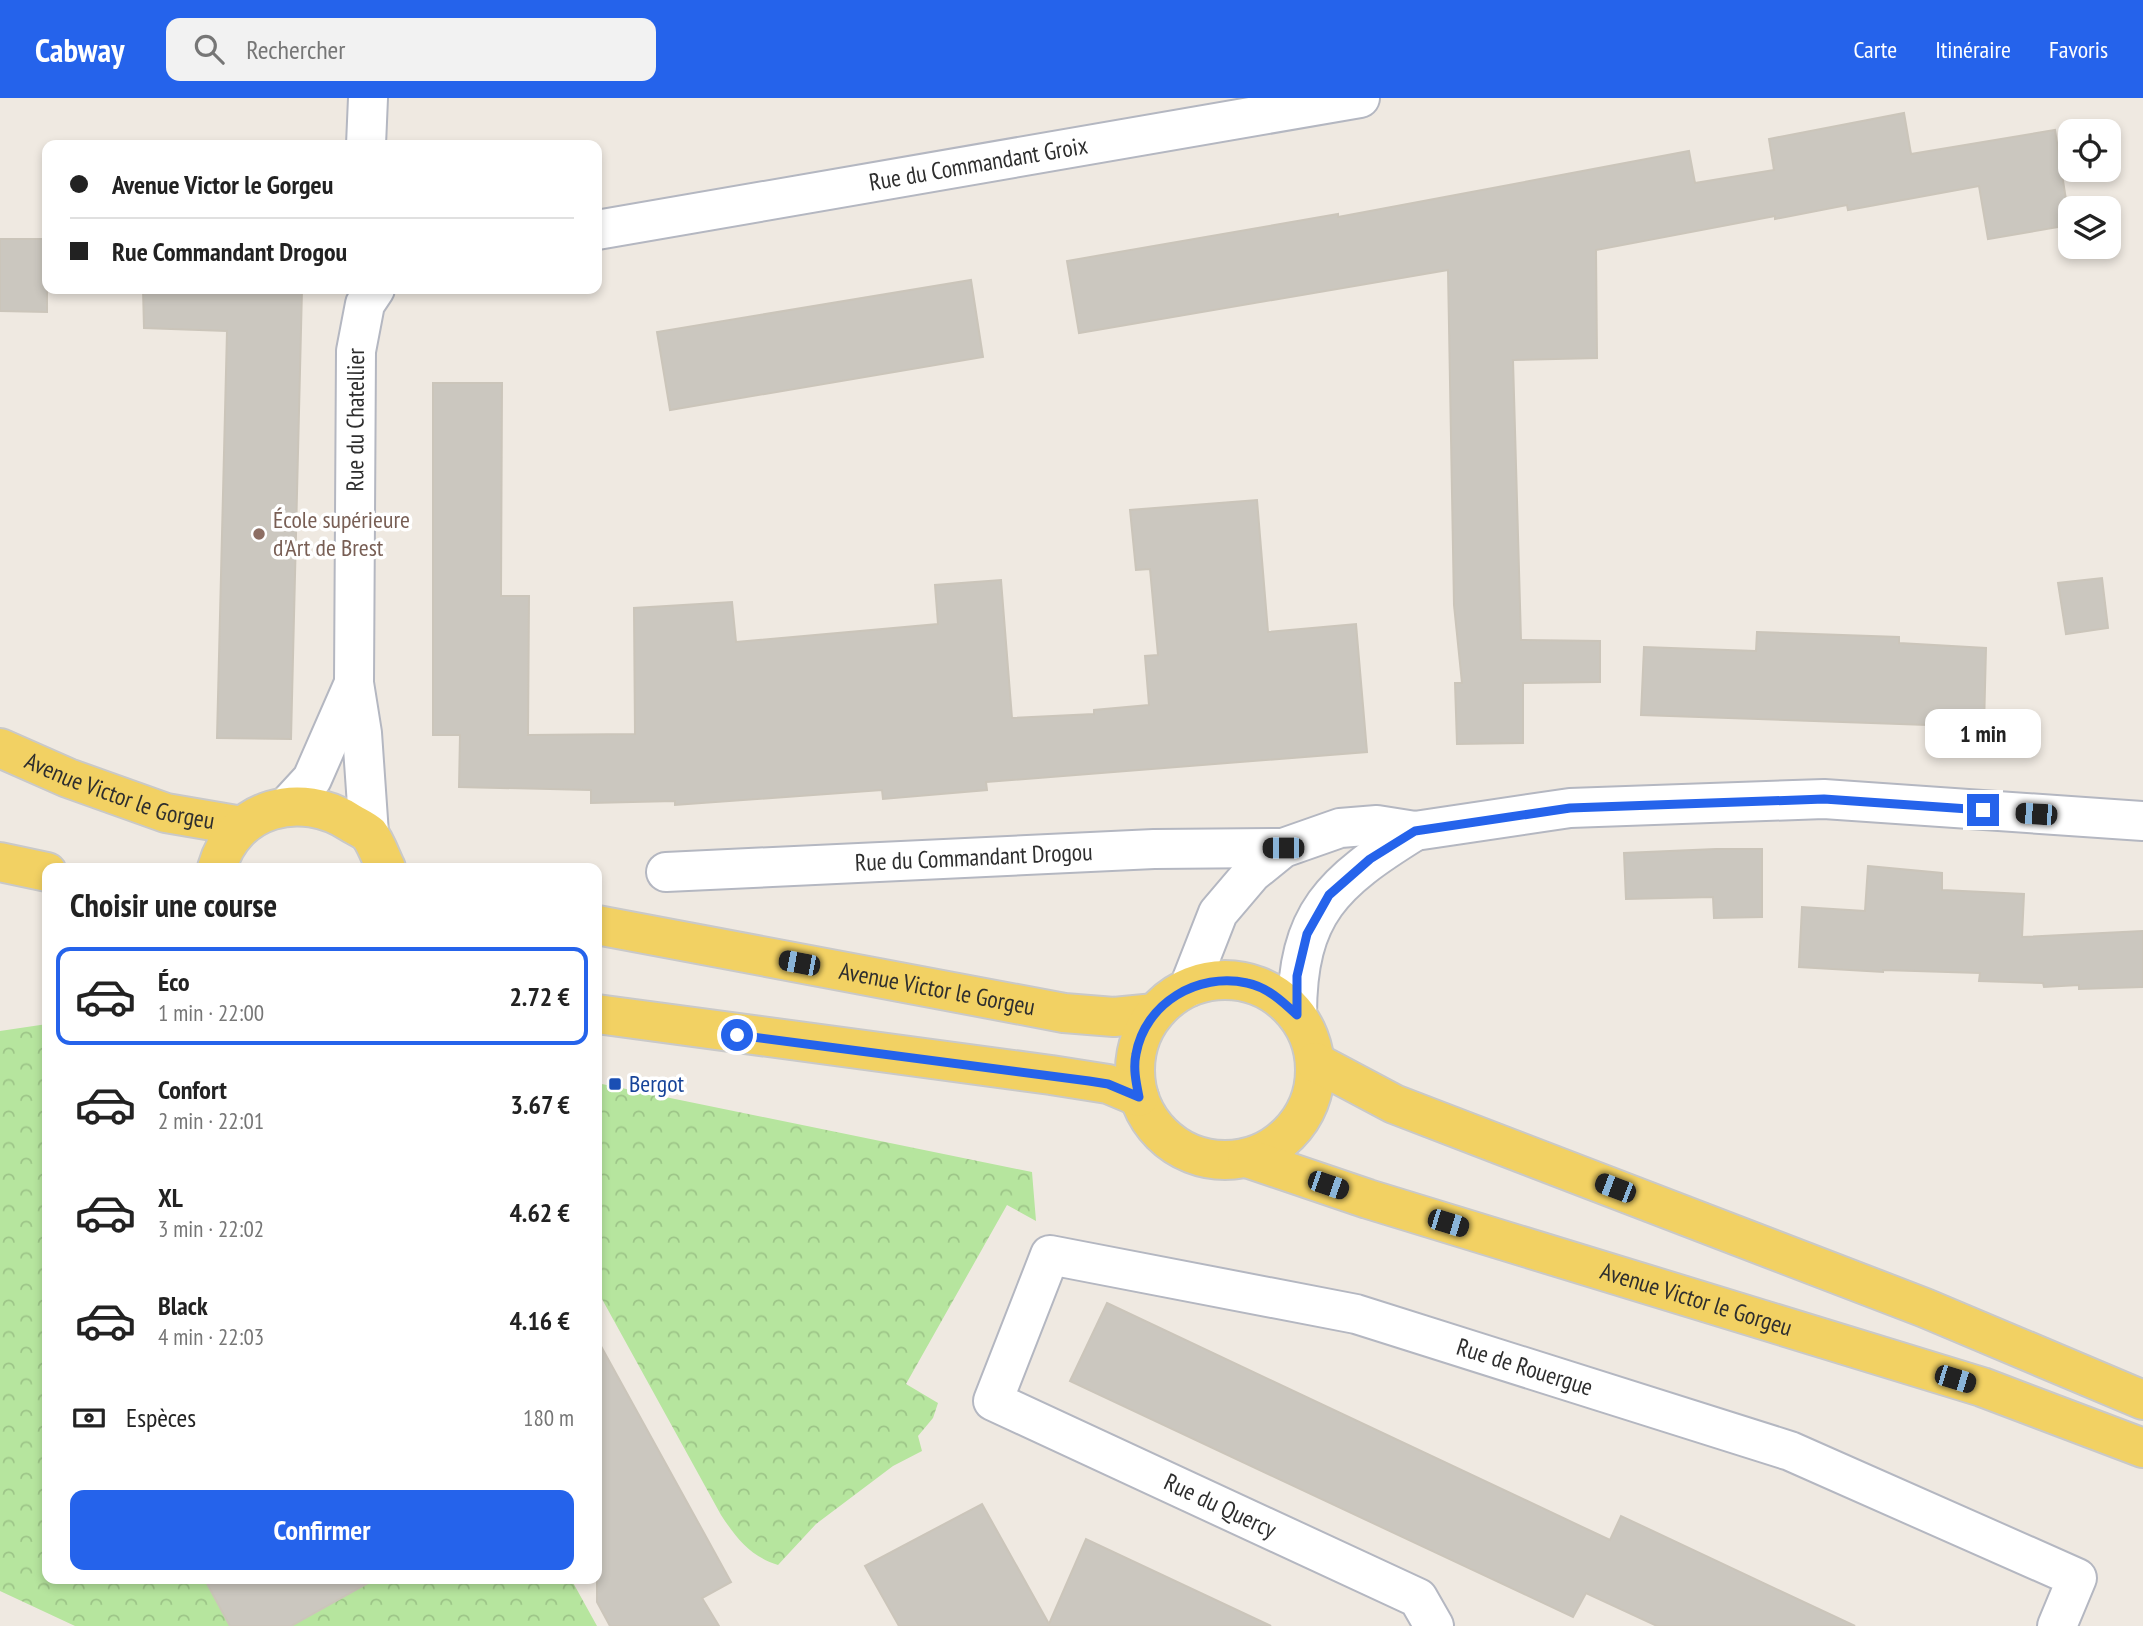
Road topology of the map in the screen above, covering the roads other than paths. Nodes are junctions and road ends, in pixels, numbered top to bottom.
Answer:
1 (368, 98) edge
2 (1360, 98) edge
3 (366, 140) edge
4 (602, 229) edge
5 (372, 294) edge
6 (354, 683) junction
7 (0, 748) edge
8 (289, 804) junction
9 (2143, 821) edge
10 (242, 826) junction
11 (1415, 831) junction
12 (369, 834) junction
13 (1283, 848) junction
14 (0, 862) edge
15 (218, 863) edge
16 (384, 863) edge
17 (42, 871) edge
18 (666, 872) dead end
19 (602, 926) edge
20 (1189, 988) junction
21 (1155, 1013) junction
22 (602, 1015) edge
23 (1297, 1015) junction
24 (1315, 1062) junction
25 (1139, 1097) junction
26 (1247, 1158) junction
27 (2143, 1400) edge
28 (993, 1401) joint
29 (2143, 1448) edge
30 (1434, 1626) edge
31 (2057, 1626) edge

1 - 3 street
2 - 4 street, Rue du Commandant Groix
5 - 6 street, Rue du Chatellier
6 - 8 street, Rue du Chatellier
6 - 12 street, Rue du Chatellier
7 - 10 main road, Avenue Victor le Gorgeu
8 - 10 main road
8 - 12 main road
9 - 11 street
10 - 15 main road
11 - 13 street
11 - 23 street
12 - 16 main road
13 - 18 street, Rue du Commandant Drogou
13 - 20 street
14 - 17 main road
19 - 21 main road, Avenue Victor le Gorgeu
20 - 21 main road
20 - 23 main road
21 - 25 main road
22 - 25 main road
23 - 24 main road
24 - 26 main road
24 - 27 main road
25 - 26 main road
26 - 29 main road, Avenue Victor le Gorgeu
28 - 30 street, Rue du Quercy
28 - 31 street, Rue de Rouergue

